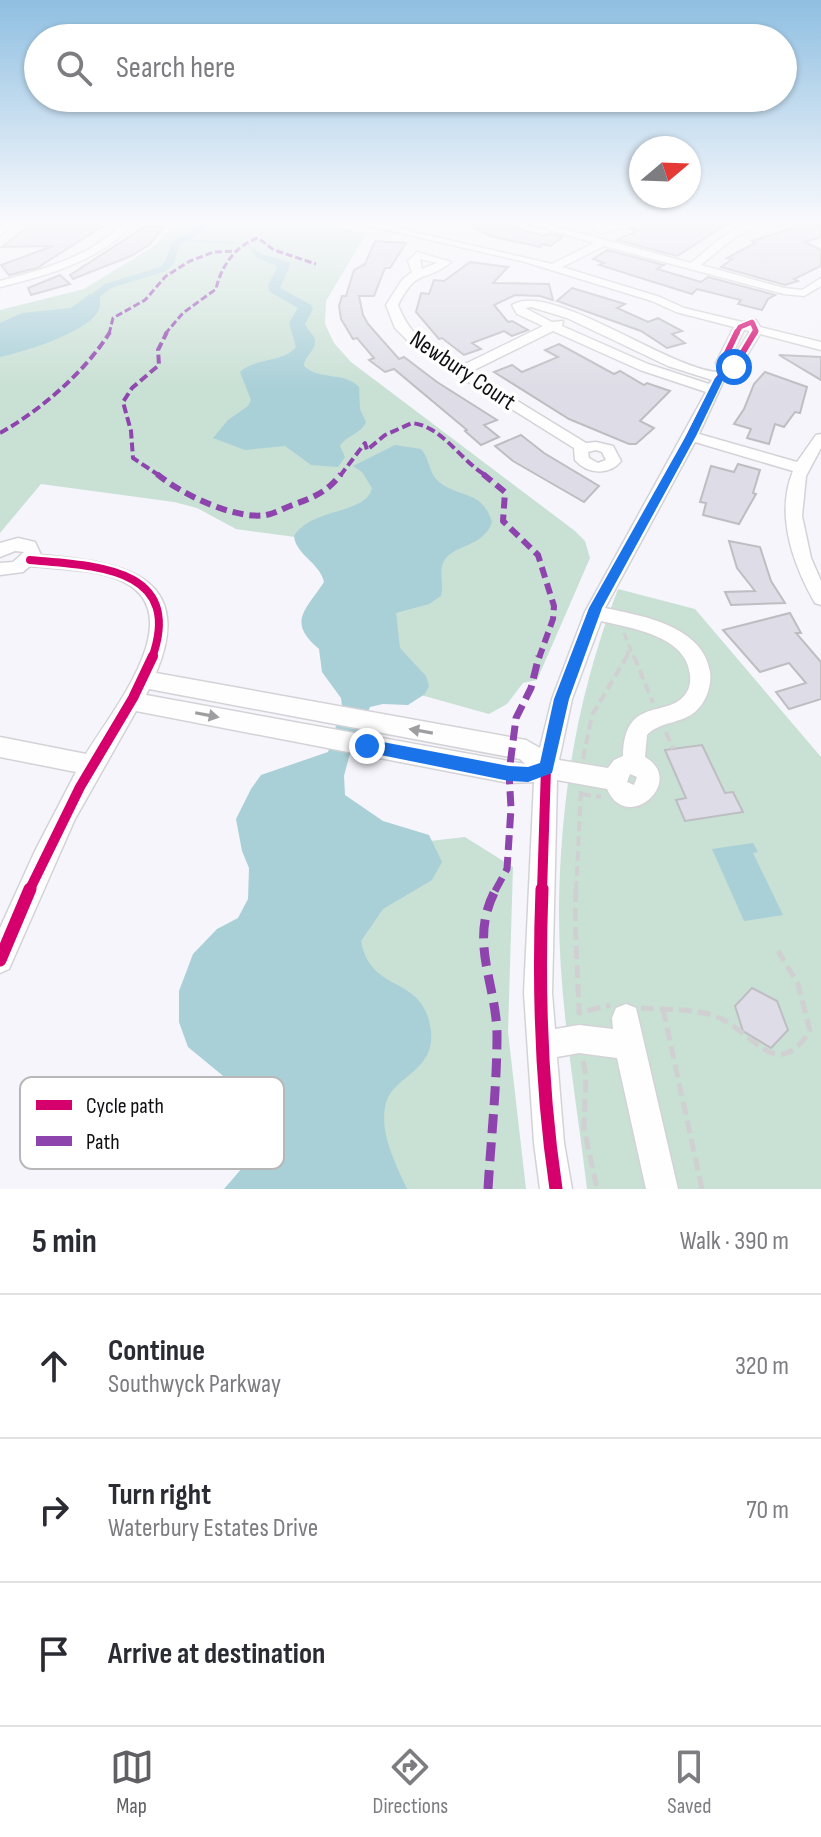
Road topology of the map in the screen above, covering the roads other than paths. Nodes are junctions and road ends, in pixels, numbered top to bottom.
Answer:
1 (19, 277) edge
2 (406, 277) edge
3 (587, 277) edge
4 (734, 277) edge
5 (821, 281) edge
6 (0, 284) edge
7 (568, 316) junction
8 (554, 327) junction
9 (749, 327) junction
10 (821, 336) edge
11 (821, 346) edge
12 (652, 353) junction
13 (644, 367) junction
14 (461, 371) junction
15 (719, 380) junction
16 (691, 436) junction
17 (821, 438) edge
18 (584, 448) dead end
19 (800, 468) junction
20 (0, 551) edge
21 (30, 560) junction
22 (0, 569) edge
23 (821, 598) edge
24 (594, 612) junction
25 (143, 679) junction
26 (130, 701) junction
27 (468, 740) junction
28 (0, 747) edge
29 (91, 765) junction
30 (466, 765) junction
31 (546, 768) junction
32 (0, 960) edge
33 (541, 1045) junction
34 (556, 1189) edge
35 (662, 1189) edge

1 - 6 street
2 - 14 street, Newbury Court
3 - 9 street
4 - 5 street
7 - 8 street
7 - 8 street
7 - 12 street
8 - 13 street
8 - 14 street
9 - 10 street
9 - 11 street
9 - 15 street
12 - 13 street
12 - 15 street
13 - 15 street
14 - 18 street, Newbury Court
15 - 16 street
16 - 19 street
16 - 24 street
17 - 19 street
19 - 23 street
20 - 21 street
21 - 22 street
21 - 25 street
24 - 31 street
24 - 31 street
25 - 26 street
27 -> 25 street
26 - 29 street
26 -> 30 street
27 - 30 street
27 - 31 street
28 - 29 street
29 - 32 street
30 - 31 street
31 - 33 street
33 - 34 street
33 - 35 street

